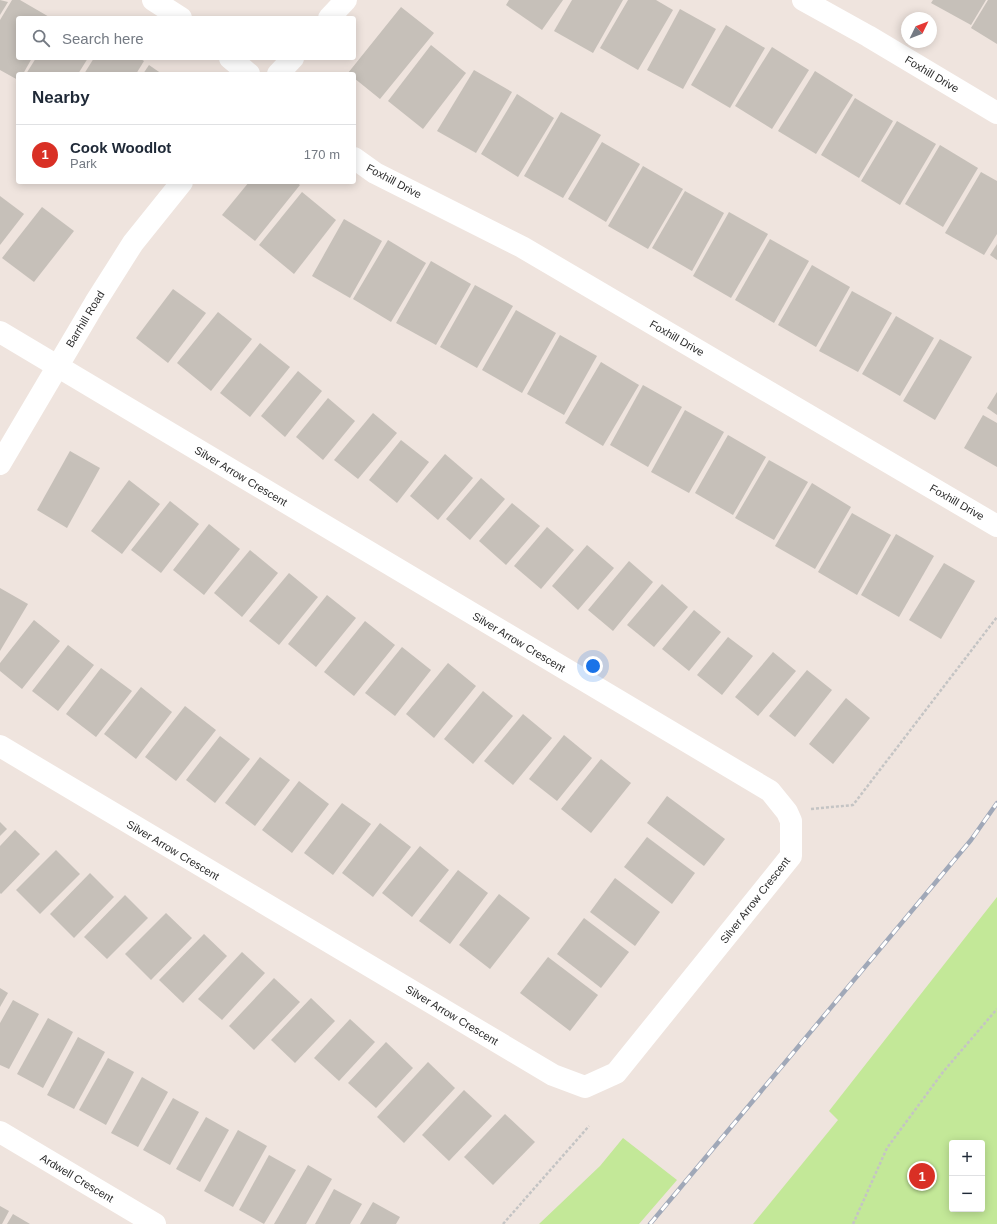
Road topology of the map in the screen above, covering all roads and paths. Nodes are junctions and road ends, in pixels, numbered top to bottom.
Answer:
1 (153, 0) edge
2 (346, 0) edge
3 (803, 0) edge
4 (178, 16) edge
5 (332, 16) edge
6 (232, 60) edge
7 (291, 60) edge
8 (247, 72) edge
9 (280, 72) edge
10 (997, 113) edge
11 (356, 159) edge
12 (180, 184) edge
13 (0, 332) edge
14 (57, 367) junction
15 (0, 464) edge
16 (997, 526) edge
17 (997, 617) edge
18 (0, 746) edge
19 (787, 812) junction
20 (997, 1009) edge
21 (589, 1126) dead end
22 (0, 1132) edge
23 (155, 1224) edge
24 (503, 1224) edge
25 (853, 1224) edge

1 - 4 street
2 - 5 street
3 - 10 street, Foxhill Drive
6 - 8 street
7 - 9 street
11 - 16 street, Foxhill Drive
12 - 14 street, Barrhill Road
13 - 14 street, Silver Arrow Crescent
14 - 15 street, Barrhill Road
14 - 19 street, Silver Arrow Crescent
17 - 19 path
18 - 19 street, Silver Arrow Crescent
20 - 25 path
21 - 24 path
22 - 23 street, Ardwell Crescent

